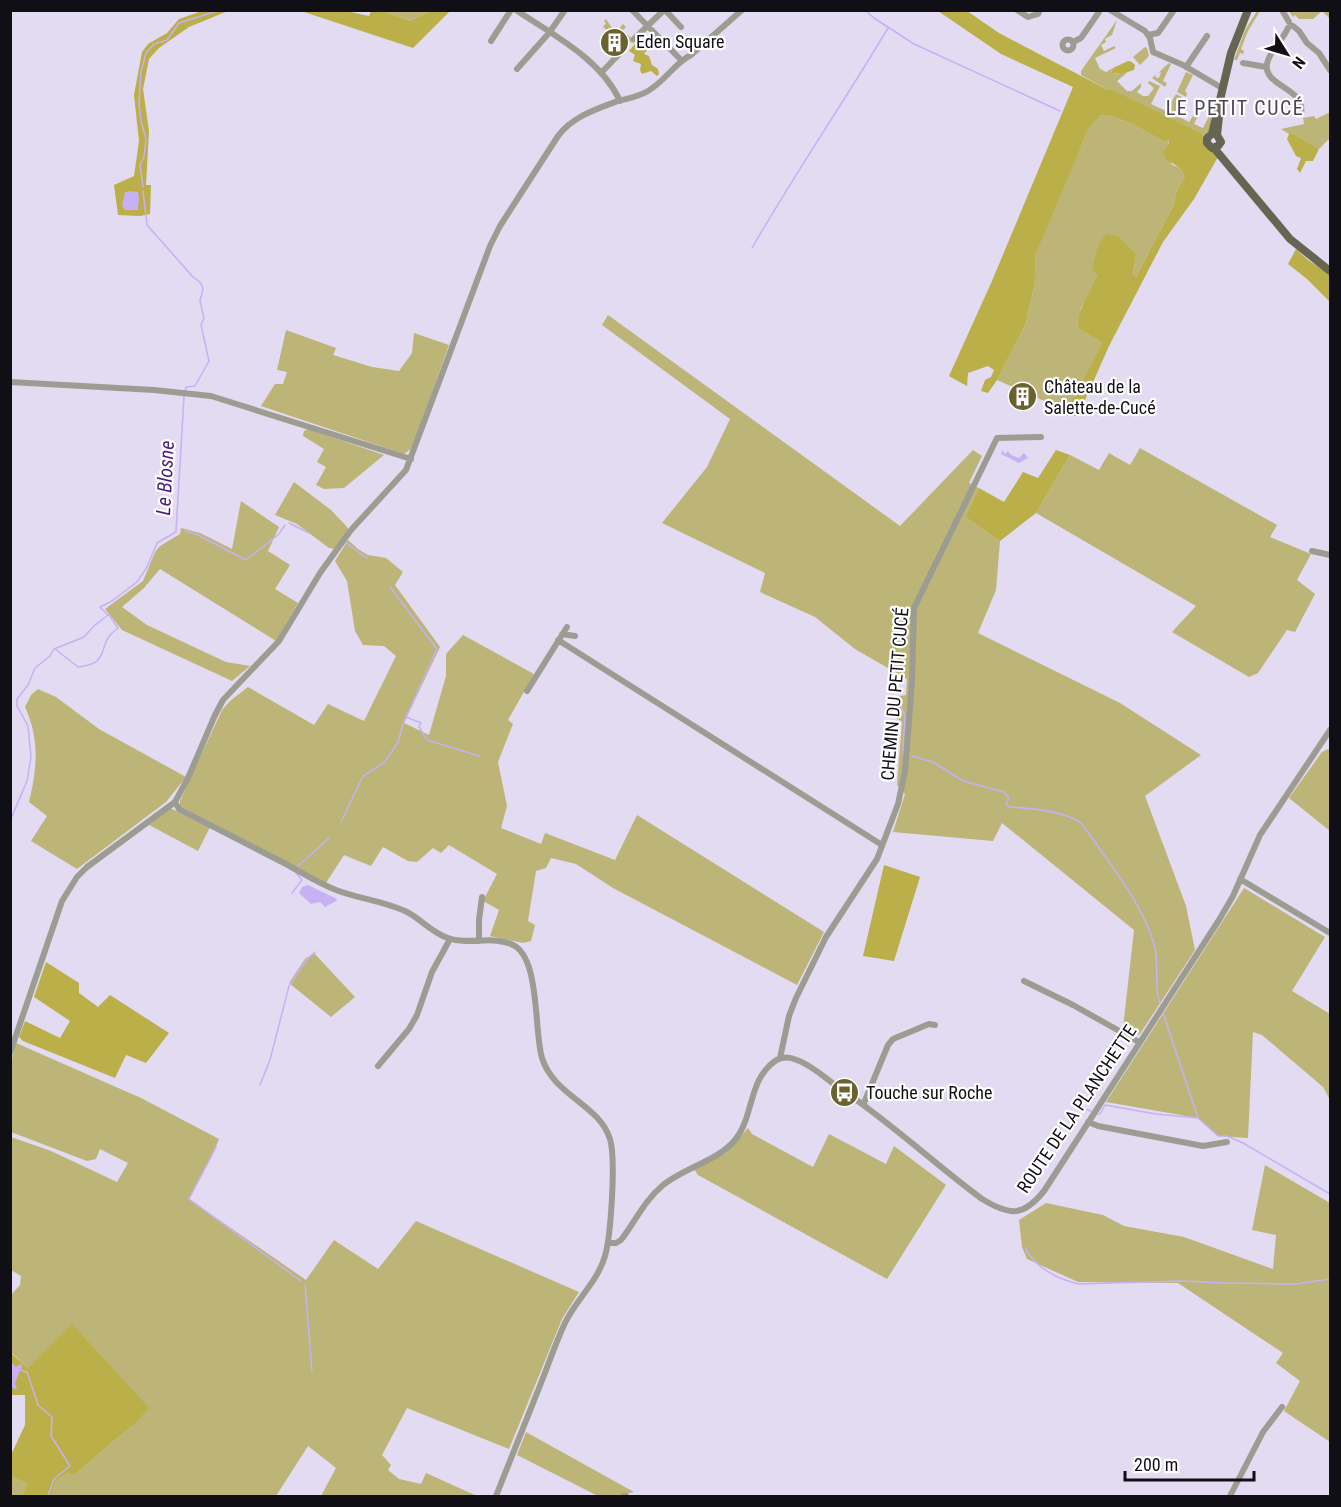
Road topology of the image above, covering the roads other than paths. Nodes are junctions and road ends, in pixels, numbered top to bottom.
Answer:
1 (514, 10) edge
2 (565, 10) edge
3 (632, 10) edge
4 (664, 10) edge
5 (742, 10) edge
6 (1017, 10) edge
7 (1040, 10) edge
8 (1174, 10) edge
9 (1250, 10) edge
10 (1282, 10) edge
11 (1097, 11) edge
12 (1115, 12) edge
13 (1290, 25) junction
14 (647, 27) junction
15 (681, 27) dead end
16 (549, 33) junction
17 (1148, 35) junction
18 (1207, 36) dead end
19 (634, 39) dead end
20 (491, 41) dead end
21 (1073, 42) dead end
22 (622, 51) dead end
23 (681, 60) junction
24 (1243, 63) dead end
25 (1186, 67) junction
26 (1266, 67) junction
27 (517, 69) dead end
28 (1330, 70) edge
29 (601, 73) junction
30 (1222, 88) junction
31 (620, 101) junction
32 (1301, 114) dead end
33 (1215, 134) junction
34 (1216, 146) junction
35 (1330, 271) edge
36 (10, 382) edge
37 (1041, 437) dead end
38 (411, 459) junction
39 (1312, 551) dead end
40 (1330, 555) edge
41 (567, 627) dead end
42 (575, 636) dead end
43 (560, 637) junction
44 (527, 691) dead end
45 (1330, 730) edge
46 (1328, 741) edge
47 (174, 802) junction
48 (882, 845) junction
49 (1240, 879) junction
50 (482, 897) dead end
51 (1330, 933) edge
52 (450, 939) junction
53 (478, 941) junction
54 (1024, 981) dead end
55 (10, 1024) edge
56 (934, 1025) dead end
57 (19, 1029) junction
58 (1139, 1042) junction
59 (10, 1053) edge
60 (780, 1058) junction
61 (378, 1066) dead end
62 (864, 1103) junction
63 (1088, 1122) junction
64 (1227, 1142) dead end
65 (608, 1242) junction
66 (1282, 1407) dead end
67 (496, 1497) edge
68 (1230, 1497) edge

1 - 16 street
1 - 20 street
2 - 16 street
3 - 14 street
4 - 14 street
4 - 15 street
5 - 23 street
6 - 7 street
8 - 17 street
9 - 30 main road
10 - 13 street
11 - 12 street
11 - 21 street
12 - 17 street
13 - 26 street
13 - 28 street
14 - 19 street
14 - 23 street
16 - 27 street
16 - 29 street
17 - 25 street
18 - 25 street
22 - 29 street
23 - 31 street
24 - 26 street
25 - 30 street
26 - 32 street
29 - 31 street
30 - 33 main road
31 - 38 street
33 - 34 main road
33 - 34 main road
34 - 35 main road
36 - 38 street
37 - 48 street, CHEMIN DU PETIT CUCÉ
38 - 47 street
39 - 40 street
41 - 43 street
42 - 43 street
43 - 44 street
43 - 48 street
45 - 46 street, ROUTE DE LA PLANCHETTE
46 - 49 street, ROUTE DE LA PLANCHETTE
47 - 52 street
47 - 57 street
48 - 60 street, CHEMIN DU PETIT CUCÉ
49 - 51 street
49 - 58 street, ROUTE DE LA PLANCHETTE
50 - 53 street
52 - 53 street
52 - 61 street
53 - 65 street
54 - 58 street
55 - 57 street
56 - 62 street
57 - 59 street
58 - 63 street, ROUTE DE LA PLANCHETTE
60 - 62 street, ROUTE DE LA PLANCHETTE
60 - 65 street
62 - 63 street, ROUTE DE LA PLANCHETTE
63 - 64 street
65 - 67 street
66 - 68 street

